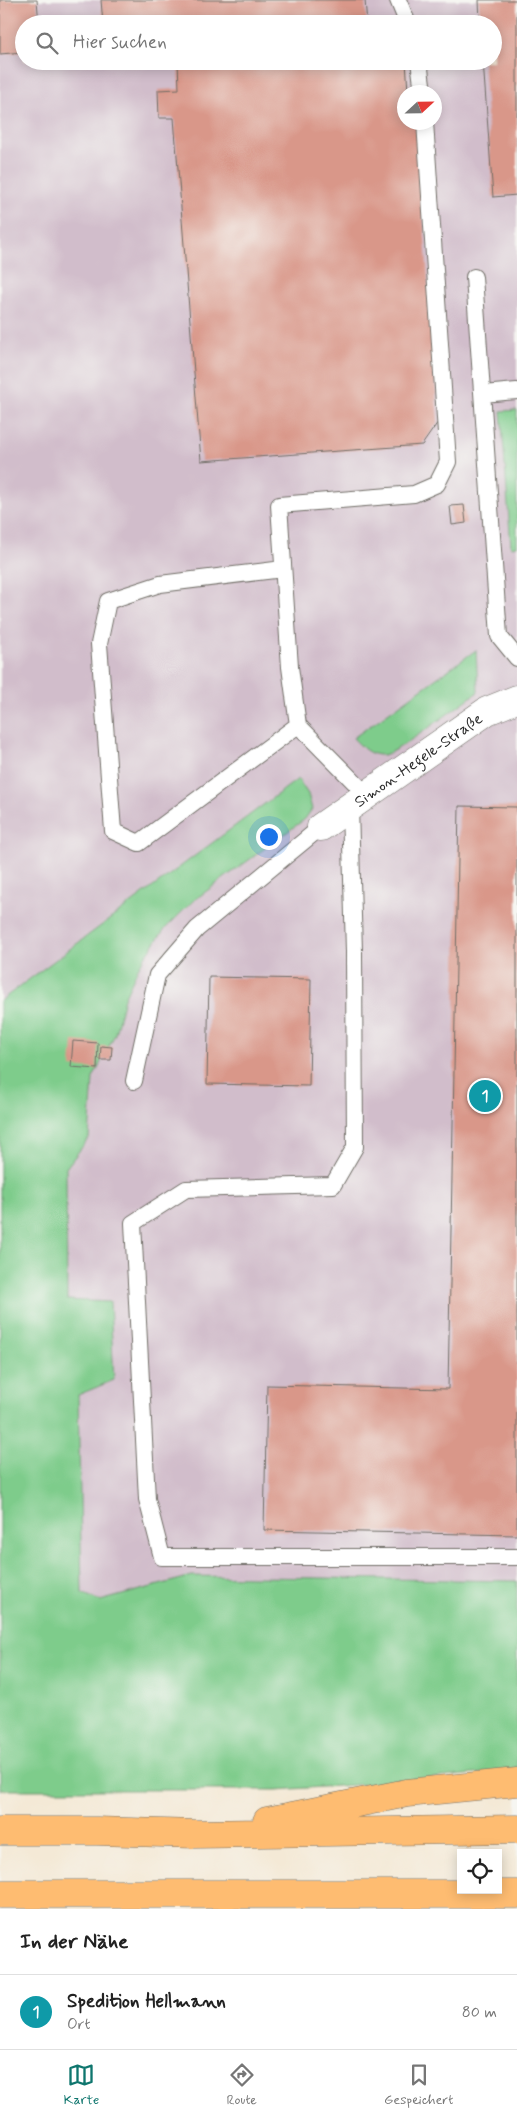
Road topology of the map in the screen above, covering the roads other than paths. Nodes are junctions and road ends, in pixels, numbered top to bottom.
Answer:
1 (398, 0) edge
2 (404, 15) edge
3 (419, 70) edge
4 (422, 85) edge
5 (426, 130) edge
6 (474, 277) dead end
7 (517, 390) edge
8 (483, 394) junction
9 (283, 569) junction
10 (517, 658) edge
11 (517, 699) edge
12 (298, 725) junction
13 (358, 801) junction
14 (322, 827) joint
15 (134, 1081) dead end
16 (517, 1557) edge
17 (517, 1782) edge
18 (517, 1829) edge
19 (0, 1831) edge
20 (196, 1834) junction
21 (202, 1893) junction
22 (0, 1894) edge
23 (517, 1894) edge
24 (274, 1909) edge

1 - 2 lane
3 - 4 lane
5 - 9 lane
6 - 8 lane
7 - 8 lane
8 - 10 lane
9 - 12 lane
9 - 12 lane
11 - 13 street, Simon-Hegele-Straße
12 - 13 lane
13 - 14 street, Simon-Hegele-Straße
13 - 16 lane
14 - 15 lane
17 - 20 highway
18 - 20 highway
19 - 20 highway
21 - 22 highway
21 - 23 highway
21 - 24 highway

